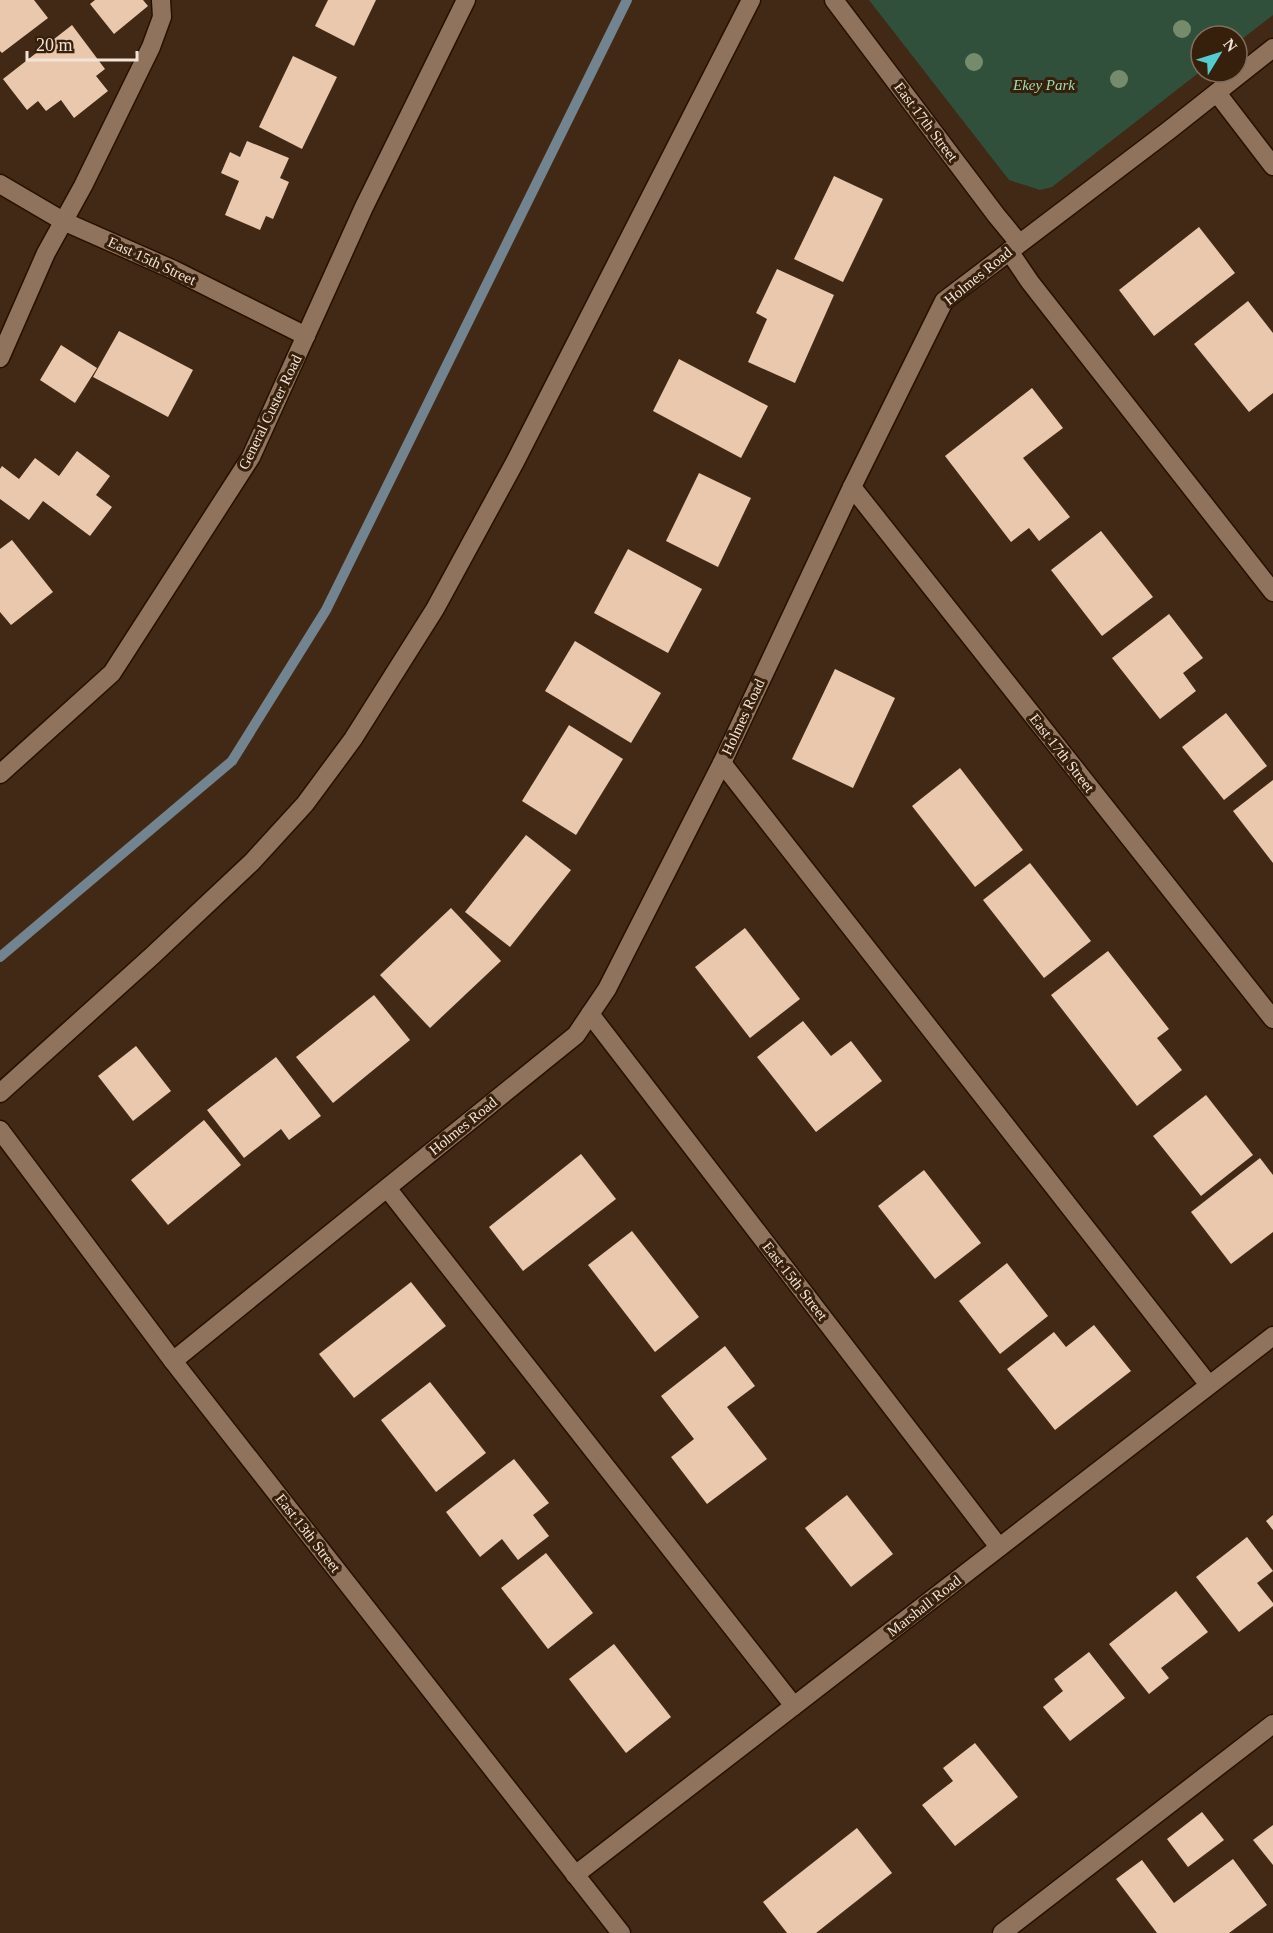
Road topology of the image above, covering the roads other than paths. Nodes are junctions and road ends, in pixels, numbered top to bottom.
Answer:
1 (161, 0) edge
2 (466, 0) edge
3 (751, 0) edge
4 (834, 0) edge
5 (1273, 48) edge
6 (1216, 93) junction
7 (1273, 166) edge
8 (0, 184) edge
9 (63, 220) junction
10 (1014, 247) junction
11 (306, 336) junction
12 (0, 358) edge
13 (852, 487) junction
14 (1273, 592) edge
15 (722, 763) junction
16 (0, 774) edge
17 (590, 1014) junction
18 (1273, 1019) edge
19 (0, 1093) edge
20 (0, 1130) edge
21 (387, 1188) junction
22 (1273, 1336) edge
23 (173, 1361) junction
24 (1209, 1385) junction
25 (999, 1547) junction
26 (794, 1706) junction
27 (1273, 1724) edge
28 (575, 1875) junction
29 (621, 1933) edge
30 (1002, 1933) edge

1 - 9 street
2 - 11 street, General Custer Road
3 - 19 street
4 - 10 street, East 17th Street
5 - 6 street, Holmes Road
6 - 7 street
6 - 10 street, Holmes Road
8 - 9 street, East 15th Street
9 - 11 street, East 15th Street
9 - 12 street
10 - 13 street, Holmes Road
10 - 14 street, East 17th Street
11 - 16 street, General Custer Road
13 - 15 street, Holmes Road
13 - 18 street, East 17th Street
15 - 17 street, Holmes Road
15 - 24 street
17 - 21 street, Holmes Road
17 - 25 street, East 15th Street
20 - 23 street, East 13th Street
21 - 23 street, Holmes Road
21 - 26 street
22 - 24 street, Marshall Road
23 - 28 street, East 13th Street
24 - 25 street, Marshall Road
25 - 26 street, Marshall Road
26 - 28 street, Marshall Road
27 - 30 street
28 - 29 street, East 13th Street

